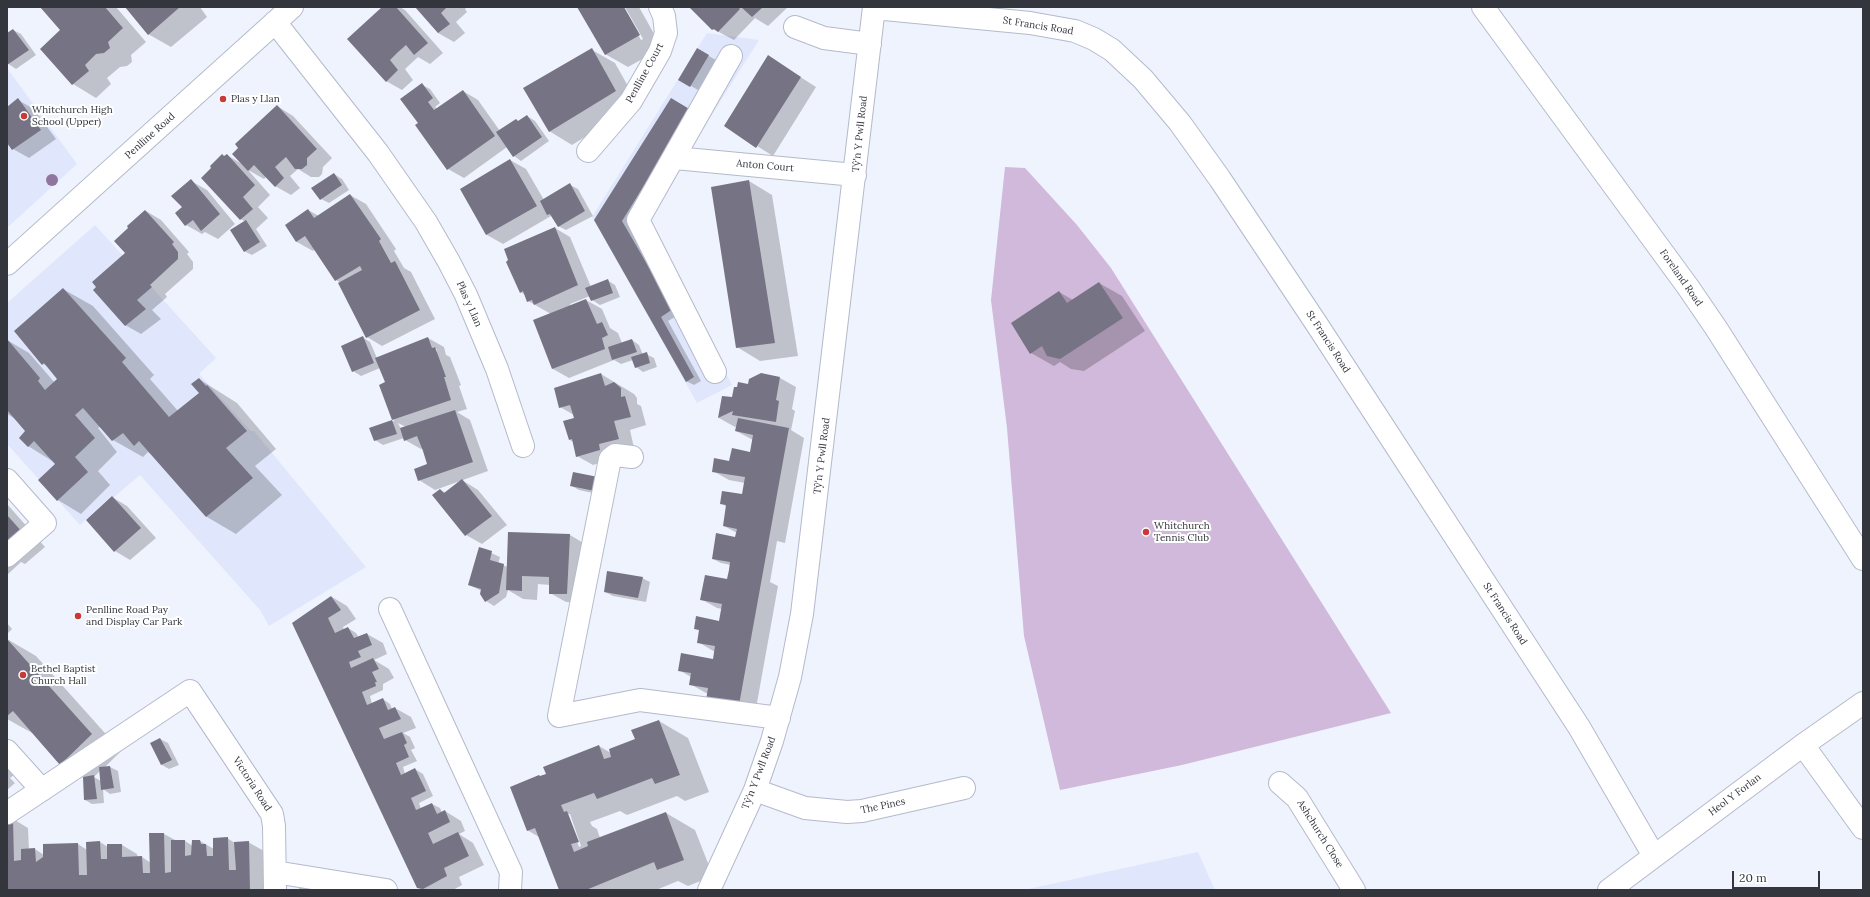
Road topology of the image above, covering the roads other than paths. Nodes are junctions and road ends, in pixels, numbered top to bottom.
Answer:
1 (292, 7) edge
2 (660, 7) edge
3 (1483, 7) edge
4 (874, 8) edge
5 (275, 22) junction
6 (795, 27) dead end
7 (870, 44) junction
8 (731, 56) dead end
9 (588, 150) dead end
10 (675, 158) junction
11 (855, 175) junction
12 (7, 264) edge
13 (715, 372) dead end
14 (522, 446) dead end
15 (632, 456) dead end
16 (7, 480) edge
17 (7, 556) edge
18 (1863, 559) edge
19 (390, 609) dead end
20 (1863, 703) edge
21 (779, 718) junction
22 (1803, 745) junction
23 (7, 751) edge
24 (1280, 783) dead end
25 (964, 788) dead end
26 (42, 790) junction
27 (755, 790) junction
28 (7, 812) edge
29 (1863, 828) edge
30 (1654, 856) junction
31 (275, 881) edge
32 (386, 890) edge
33 (510, 890) edge
34 (709, 890) edge
35 (1354, 890) edge
36 (1609, 890) edge

1 - 5 street, Penlline Road
2 - 9 street, Penlline Court
3 - 18 street, Foreland Road
4 - 7 street, Tŷ'n Y Pwll Road
4 - 30 street, St Francis Road
5 - 12 street, Penlline Road
5 - 14 street, Plas y Llan
6 - 7 street
7 - 11 street, Tŷ'n Y Pwll Road
8 - 10 street
10 - 11 street, Anton Court
10 - 13 street
11 - 21 street, Tŷ'n Y Pwll Road
15 - 21 street
16 - 17 street
19 - 33 street
20 - 22 street, Heol Y Forlan
21 - 27 street, Tŷ'n Y Pwll Road
22 - 29 street
22 - 30 street, Heol Y Forlan
23 - 26 street
24 - 35 street, Ashchurch Close
25 - 27 street, The Pines
26 - 28 street
26 - 31 street, Victoria Road
27 - 34 street, Tŷ'n Y Pwll Road
30 - 36 street, Heol Y Forlan
31 - 32 street

